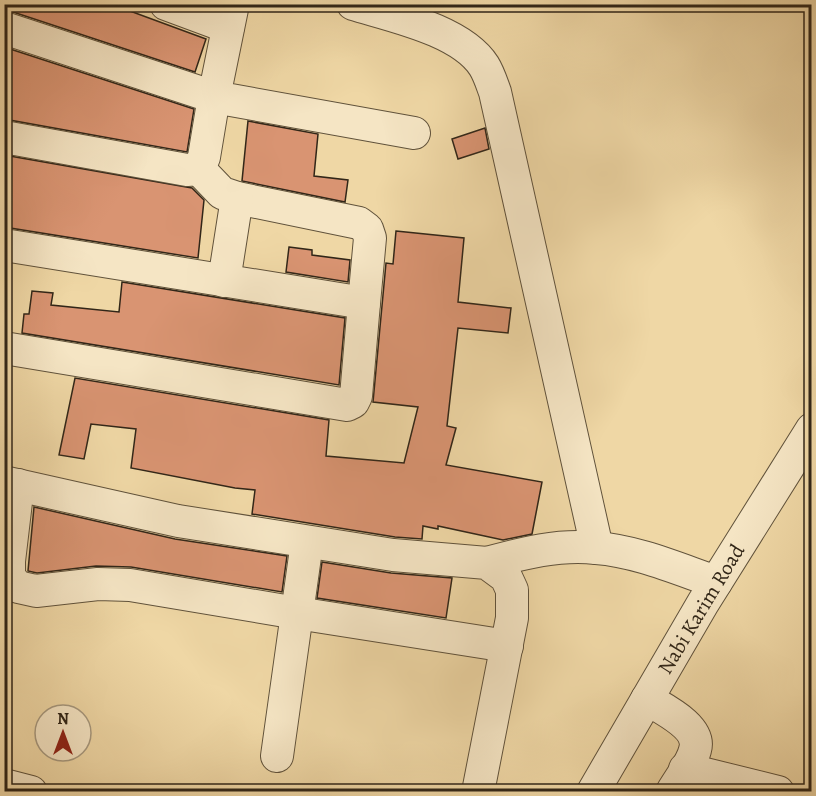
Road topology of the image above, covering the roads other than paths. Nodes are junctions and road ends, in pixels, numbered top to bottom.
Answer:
1 (7, 4) edge
2 (166, 4) edge
3 (352, 4) edge
4 (4, 11) edge
5 (231, 16) edge
6 (4, 28) edge
7 (214, 97) junction
8 (414, 133) dead end
9 (4, 137) edge
10 (199, 169) junction
11 (237, 198) junction
12 (4, 245) edge
13 (224, 281) junction
14 (364, 303) junction
15 (4, 348) edge
16 (812, 429) edge
17 (800, 469) edge
18 (11, 484) edge
19 (307, 542) junction
20 (597, 548) junction
21 (487, 563) junction
22 (716, 582) junction
23 (297, 614) junction
24 (509, 632) junction
25 (647, 699) junction
26 (277, 756) dead end
27 (678, 780) edge
28 (4, 785) edge
29 (31, 792) edge
30 (478, 792) edge
31 (593, 792) edge
32 (778, 792) edge

1 - 4 street
2 - 5 street
3 - 20 street
5 - 7 street
6 - 7 street
7 - 8 street
7 - 10 street
9 - 10 street
10 - 11 street
11 - 13 street
11 - 14 street
12 - 13 street
13 - 14 street
14 - 15 street
16 - 17 street, Nabi Karim Road
17 - 22 street, Nabi Karim Road
18 - 19 street
18 - 23 street
19 - 21 street
19 - 23 street
20 - 21 street
20 - 22 street
21 - 24 street
22 - 25 street, Nabi Karim Road
23 - 24 street
23 - 26 street
24 - 30 street
25 - 27 street
25 - 31 street, Nabi Karim Road
27 - 32 street
28 - 29 street

